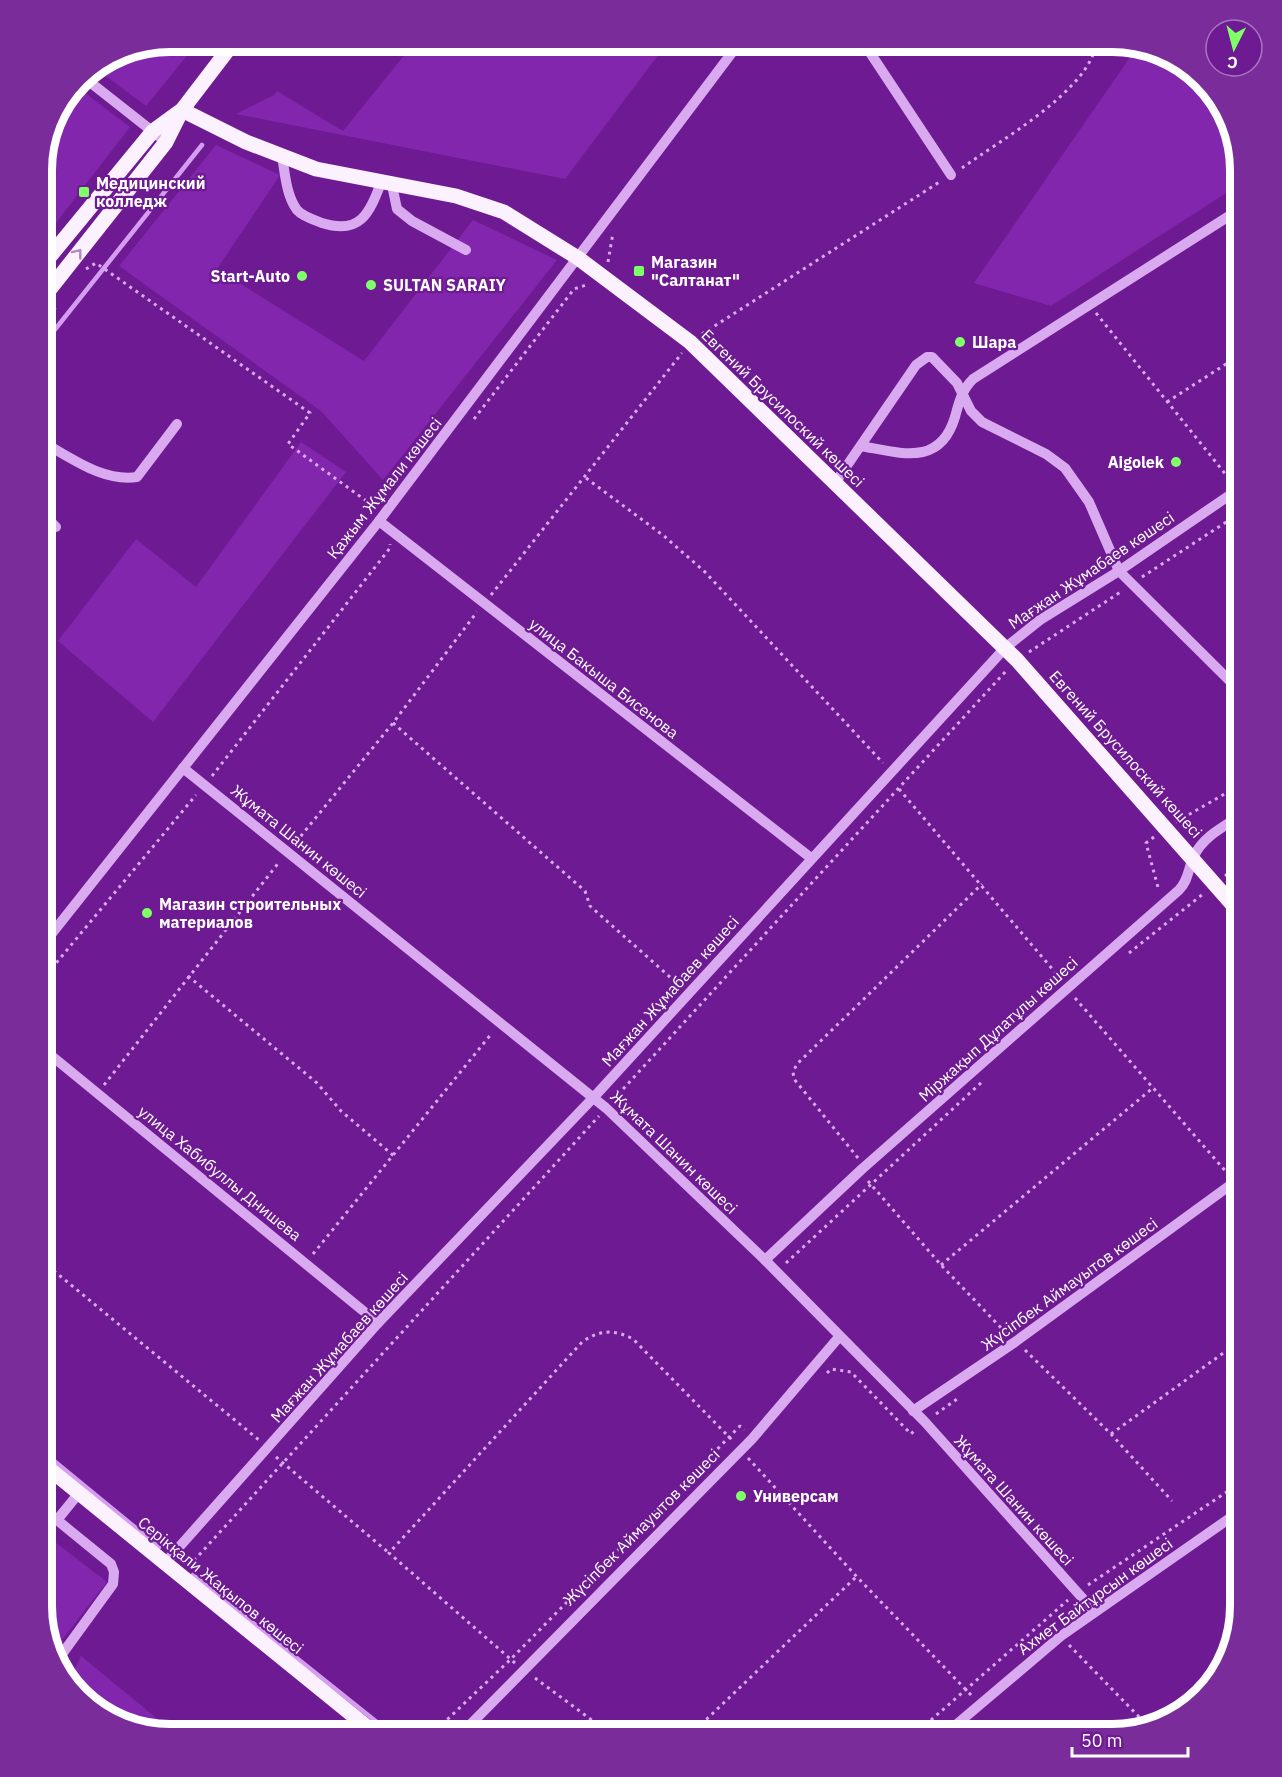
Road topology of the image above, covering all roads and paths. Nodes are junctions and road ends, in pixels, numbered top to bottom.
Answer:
1 (226, 52) edge
2 (732, 53) edge
3 (870, 53) edge
4 (1093, 53) edge
5 (92, 83) edge
6 (182, 110) junction
7 (153, 131) junction
8 (166, 142) junction
9 (282, 156) junction
10 (951, 175) junction
11 (386, 184) junction
12 (1230, 215) edge
13 (620, 223) dead end
14 (466, 250) dead end
15 (53, 253) edge
16 (578, 258) junction
17 (87, 267) dead end
18 (53, 273) edge
19 (605, 278) junction
20 (1090, 305) junction
21 (690, 342) junction
22 (1230, 362) edge
23 (963, 392) junction
24 (1167, 402) junction
25 (177, 424) dead end
26 (467, 428) dead end
27 (861, 446) junction
28 (53, 448) edge
29 (586, 478) junction
30 (1230, 478) edge
31 (835, 483) junction
32 (1230, 495) edge
33 (382, 518) junction
34 (1230, 520) edge
35 (53, 523) edge
36 (56, 526) dead end
37 (389, 529) junction
38 (1119, 571) junction
39 (1131, 584) junction
40 (484, 604) junction
41 (1005, 648) junction
42 (1017, 660) junction
43 (1230, 681) edge
44 (393, 723) dead end
45 (183, 768) junction
46 (890, 772) junction
47 (205, 785) junction
48 (899, 788) junction
49 (1230, 791) edge
50 (1230, 822) edge
51 (1166, 827) junction
52 (1193, 857) junction
53 (811, 858) junction
54 (1230, 871) edge
55 (982, 884) junction
56 (1216, 884) junction
57 (1159, 893) dead end
58 (1230, 901) edge
59 (52, 933) edge
60 (1128, 954) dead end
61 (52, 968) edge
62 (188, 976) dead end
63 (1052, 987) dead end
64 (688, 993) junction
65 (1066, 1005) dead end
66 (501, 1022) junction
67 (52, 1056) edge
68 (990, 1076) dead end
69 (1154, 1087) junction
70 (594, 1097) junction
71 (606, 1108) junction
72 (394, 1156) junction
73 (858, 1157) junction
74 (849, 1165) dead end
75 (862, 1169) junction
76 (1230, 1172) edge
77 (1230, 1185) edge
78 (871, 1186) junction
79 (765, 1260) junction
80 (306, 1263) junction
81 (941, 1265) junction
82 (52, 1270) edge
83 (776, 1272) junction
84 (378, 1323) junction
85 (838, 1336) junction
86 (1015, 1342) junction
87 (1034, 1342) dead end
88 (1230, 1348) edge
89 (1024, 1349) junction
90 (1015, 1356) dead end
91 (823, 1377) dead end
92 (961, 1396) dead end
93 (914, 1411) junction
94 (925, 1422) junction
95 (1111, 1434) junction
96 (729, 1436) junction
97 (752, 1438) junction
98 (269, 1448) junction
99 (740, 1449) junction
100 (282, 1463) junction
101 (52, 1471) edge
102 (79, 1493) junction
103 (1172, 1502) dead end
104 (52, 1516) edge
105 (1230, 1518) edge
106 (57, 1520) junction
107 (389, 1553) junction
108 (165, 1563) junction
109 (180, 1576) junction
110 (856, 1577) junction
111 (1094, 1611) junction
112 (1060, 1636) junction
113 (62, 1654) edge
114 (511, 1659) junction
115 (522, 1669) junction
116 (979, 1704) junction
117 (1143, 1720) edge
118 (363, 1724) edge
119 (443, 1724) edge
120 (470, 1724) edge
121 (597, 1724) edge
122 (702, 1724) edge
123 (956, 1724) edge

1 - 6 main road
2 - 16 street, Қажым Жұмали көшесі
3 - 10 street
4 - 10 path
5 - 7 street
6 - 7 main road
6 - 8 main road
6 - 9 main road, Евгений Брусилоский көшесі
7 - 8 street
7 - 15 main road
18 -> 8 main road
9 - 11 main road, Евгений Брусилоский көшесі
9 - 11 street
10 - 21 path
11 - 14 street
11 - 16 main road, Евгений Брусилоский көшесі
12 - 20 street
13 - 19 path
16 - 19 main road, Евгений Брусилоский көшесі
16 - 33 street, Қажым Жұмали көшесі
17 - 33 path
19 - 21 main road, Евгений Брусилоский көшесі
19 - 26 path
20 - 23 street
20 - 24 path
21 - 29 path
21 - 31 main road, Евгений Брусилоский көшесі
22 - 24 path
23 - 27 street
23 - 27 street
23 - 38 street
24 - 30 path
25 - 28 street
27 - 31 street
29 - 40 path
29 - 46 path
31 - 41 main road, Евгений Брусилоский көшесі
32 - 38 street, Мағжан Жұмабаев көшесі
33 - 37 street, улица Бакыша Бисенова
33 - 45 street, Қажым Жұмали көшесі
34 - 39 path
35 - 36 street
37 - 40 street, улица Бакыша Бисенова
37 - 47 path
38 - 39 street
38 - 41 street, Мағжан Жұмабаев көшесі
39 - 42 path
39 - 43 street
40 - 53 street, улица Бакыша Бисенова
41 - 42 main road, Евгений Брусилоский көшесі
41 - 46 street, Мағжан Жұмабаев көшесі
42 - 48 path
42 - 51 main road, Евгений Брусилоский көшесі
44 - 64 path
45 - 47 street, Жұмата Шанин көшесі
45 - 59 street, Қажым Жұмали көшесі
46 - 48 path
46 - 53 street, Мағжан Жұмабаев көшесі
47 - 61 path
47 - 66 street, Жұмата Шанин көшесі
48 - 55 path
48 - 71 path
49 - 51 path
50 - 52 street, Міржақып Дұлатұлы көшесі
51 - 52 main road, Евгений Брусилоский көшесі
51 - 57 path
52 - 56 main road, Евгений Брусилоский көшесі
52 - 75 street, Міржақып Дұлатұлы көшесі
53 - 64 street, Мағжан Жұмабаев көшесі
54 - 56 path
55 - 63 path
55 - 73 path
56 - 58 main road, Евгений Брусилоский көшесі
56 - 60 path
62 - 72 path
64 - 70 street, Мағжан Жұмабаев көшесі
65 - 69 path
66 - 70 street, Жұмата Шанин көшесі
66 - 72 path
67 - 80 street, улица Хабибуллы Днишева
68 - 78 path
69 - 76 path
69 - 81 path
70 - 71 street, Жұмата Шанин көшесі
70 - 84 street, Мағжан Жұмабаев көшесі
71 - 79 street, Жұмата Шанин көшесі
71 - 100 path
72 - 80 path
73 - 74 path
73 - 75 path
75 - 78 path
75 - 79 street, Міржақып Дұлатұлы көшесі
77 - 86 street, Жүсіпбек Аймауытов көшесі
78 - 81 path
78 - 83 path
79 - 83 street, Жұмата Шанин көшесі
80 - 84 street, улица Хабибуллы Днишева
81 - 86 path
82 - 98 path
83 - 85 street, Жұмата Шанин көшесі
84 - 98 street, Мағжан Жұмабаев көшесі
85 - 93 street, Жұмата Шанин көшесі
85 - 97 street, Жүсіпбек Аймауытов көшесі
86 - 89 path
86 - 93 street, Жүсіпбек Аймауытов көшесі
87 - 89 path
88 - 95 path
89 - 90 path
89 - 95 path
91 - 94 path
92 - 94 path
93 - 94 street, Жұмата Шанин көшесі
94 - 111 street, Жұмата Шанин көшесі
95 - 103 path
96 - 97 path
96 - 99 path
96 - 107 path
96 - 114 path
97 - 99 street, Жүсіпбек Аймауытов көшесі
98 - 100 path
98 - 108 street, Мағжан Жұмабаев көшесі
99 - 110 path
99 - 115 street, Жүсіпбек Аймауытов көшесі
100 - 107 path
100 - 109 path
101 - 102 main road, Серікқали Жақыпов көшесі
102 - 106 street
102 - 108 main road, Серікқали Жақыпов көшесі
104 - 106 street
105 - 111 street, Ахмет Байтұрсын көшесі
106 - 113 street
107 - 114 path
108 - 109 main road, Серікқали Жақыпов көшесі
109 - 118 main road, Серікқали Жақыпов көшесі
110 - 116 path
110 - 122 path
111 - 112 street, Ахмет Байтұрсын көшесі
112 - 116 street, Ахмет Байтұрсын көшесі
112 - 117 path
114 - 115 path
114 - 119 path
115 - 120 street, Жүсіпбек Аймауытов көшесі
115 - 121 path
116 - 123 street, Ахмет Байтұрсын көшесі

